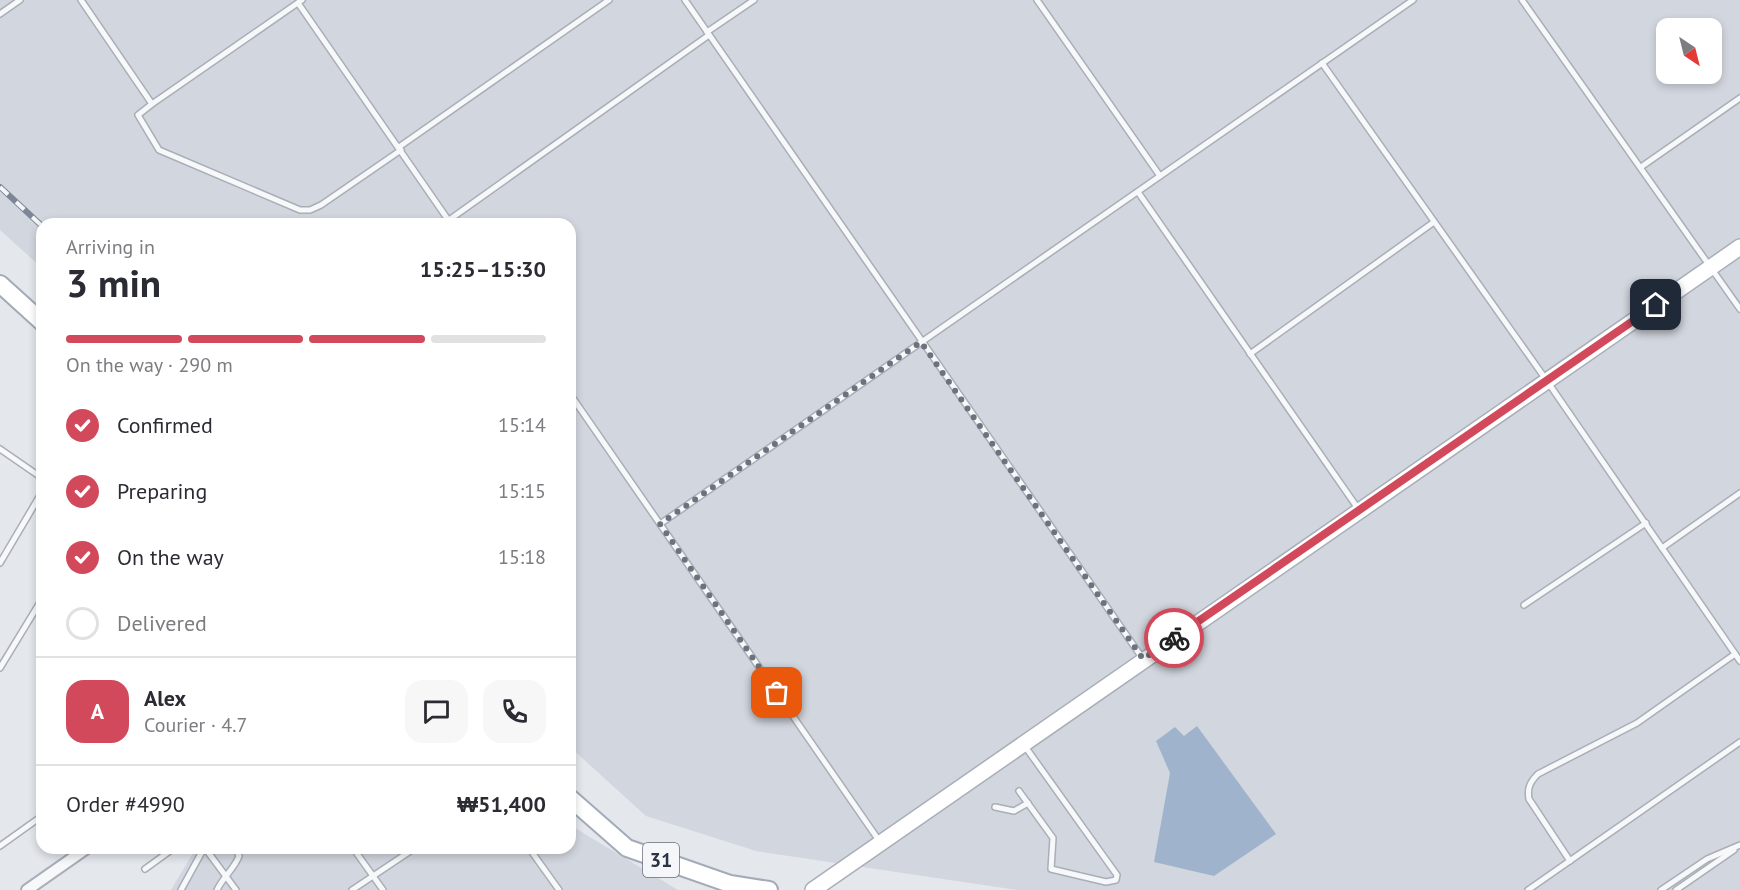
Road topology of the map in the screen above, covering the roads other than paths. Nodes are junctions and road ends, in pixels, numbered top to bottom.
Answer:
1 (20, 0) edge
2 (81, 0) edge
3 (609, 0) edge
4 (685, 0) edge
5 (754, 0) edge
6 (1037, 0) edge
7 (1413, 0) edge
8 (1522, 0) edge
9 (300, 1) edge
10 (0, 14) edge
11 (708, 34) junction
12 (1322, 63) junction
13 (1740, 98) edge
14 (152, 104) junction
15 (400, 149) junction
16 (1641, 167) junction
17 (1160, 176) junction
18 (1138, 192) junction
19 (447, 218) edge
20 (455, 218) edge
21 (1434, 222) junction
22 (1740, 247) edge
23 (1711, 267) junction
24 (0, 284) edge
25 (1740, 309) edge
26 (36, 317) edge
27 (921, 342) junction
28 (1250, 354) junction
29 (1547, 381) junction
30 (576, 403) edge
31 (2, 450) edge
32 (0, 457) edge
33 (36, 474) edge
34 (1740, 493) edge
35 (36, 502) edge
36 (1359, 510) junction
37 (1646, 523) junction
38 (660, 524) junction
39 (1662, 548) junction
40 (0, 562) edge
41 (1524, 605) dead end
42 (36, 609) edge
43 (1735, 654) junction
44 (1143, 659) junction
45 (1740, 661) edge
46 (0, 668) edge
47 (1740, 742) edge
48 (1023, 744) junction
49 (1019, 791) dead end
50 (576, 803) edge
51 (1028, 803) junction
52 (995, 807) dead end
53 (36, 820) edge
54 (882, 844) junction
55 (1740, 845) edge
56 (0, 846) edge
57 (78, 854) edge
58 (166, 854) edge
59 (202, 854) edge
60 (210, 854) edge
61 (238, 854) edge
62 (357, 854) edge
63 (406, 854) edge
64 (534, 854) edge
65 (1570, 861) junction
66 (145, 869) dead end
67 (225, 874) junction
68 (373, 876) junction
69 (27, 890) edge
70 (181, 890) edge
71 (217, 890) edge
72 (236, 890) edge
73 (352, 890) edge
74 (383, 890) edge
75 (559, 890) edge
76 (769, 890) edge
77 (813, 890) edge
78 (1528, 890) edge
79 (1661, 890) edge
80 (1676, 890) edge

1 - 10 lane
2 - 14 lane
3 - 15 lane
4 - 11 lane
5 - 11 lane
6 - 17 lane
7 - 12 lane
8 - 16 lane
9 - 14 lane
9 - 15 lane
11 - 20 lane
11 - 27 lane
12 - 17 lane
12 - 21 lane
13 - 16 lane
14 - 15 lane
15 - 19 lane
16 - 23 lane
17 - 18 lane
18 - 27 lane
18 - 28 lane
21 - 28 lane
21 - 29 lane
22 - 23 main road
23 - 25 lane
23 - 29 main road
24 - 26 main road
27 - 38 lane
27 - 44 lane
28 - 36 lane
29 - 36 main road
29 - 37 lane
30 - 38 lane
31 - 32 lane
31 - 33 lane
34 - 39 lane
35 - 40 lane
36 - 44 main road
37 - 39 lane
37 - 41 lane
38 - 54 lane
39 - 43 lane
42 - 46 lane
43 - 45 lane
43 - 65 lane
44 - 48 main road
47 - 65 lane
48 - 51 lane
48 - 54 main road
49 - 51 lane
50 - 76 main road, 31
51 - 52 lane
53 - 56 lane
54 - 77 main road
55 - 79 lane
55 - 80 lane
57 - 69 street
58 - 66 lane
59 - 70 lane
60 - 67 lane
61 - 67 lane
62 - 68 lane
63 - 68 lane
64 - 75 lane
65 - 78 lane
67 - 71 lane
67 - 72 lane
68 - 73 lane
68 - 74 lane

